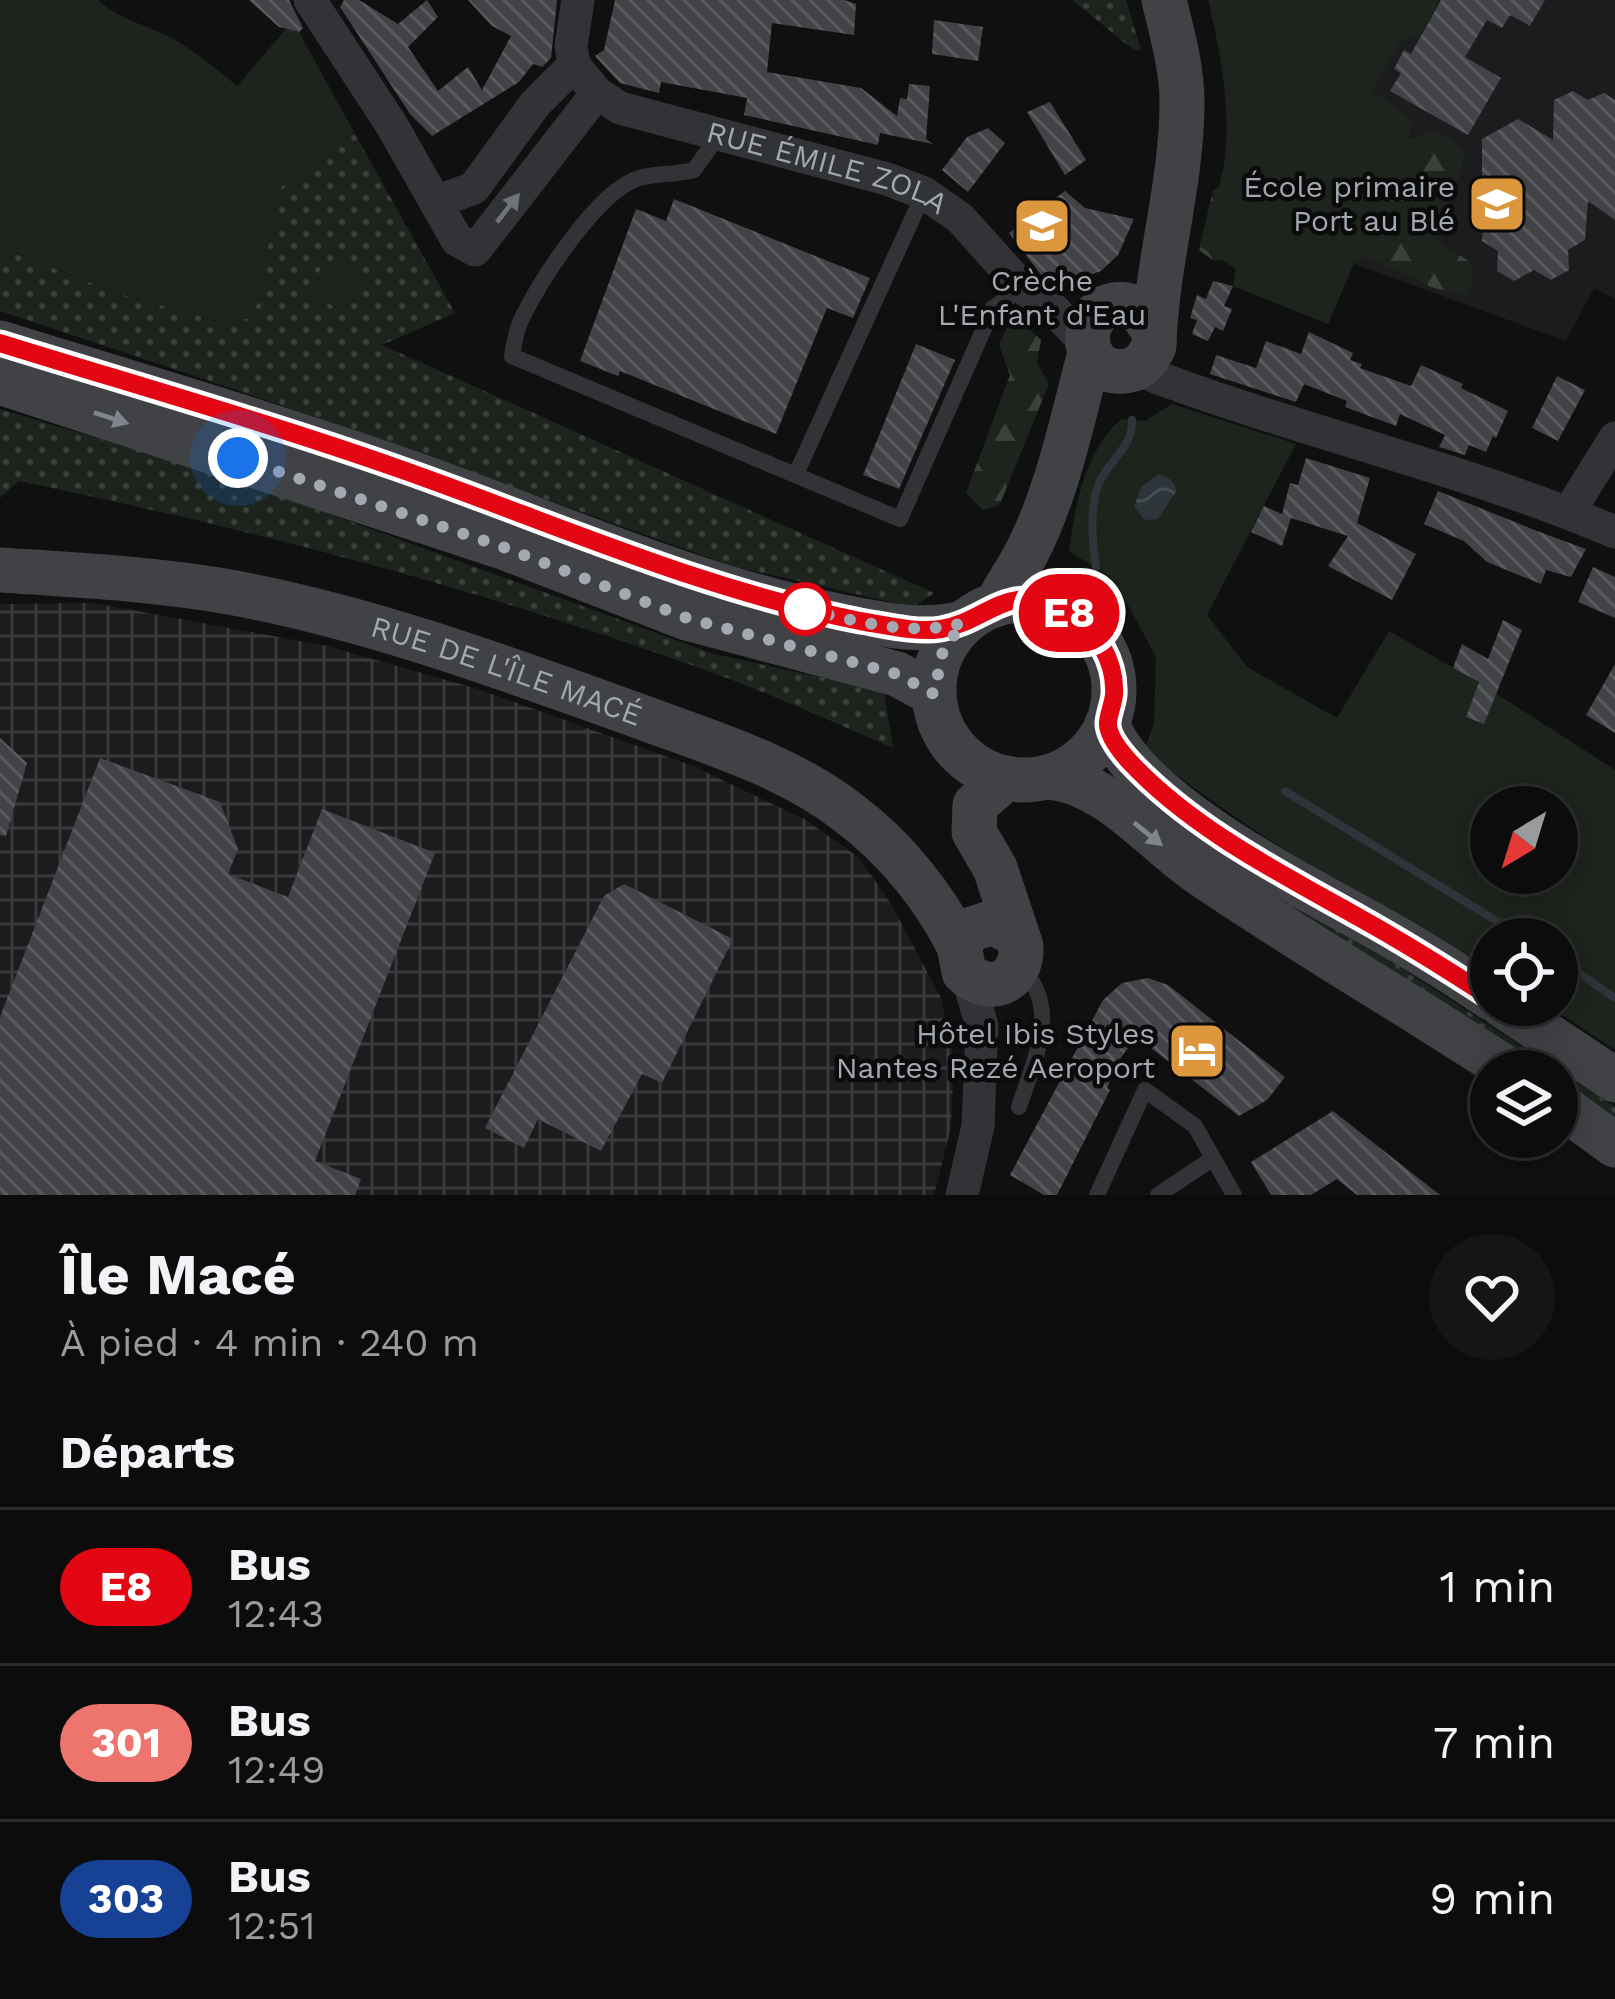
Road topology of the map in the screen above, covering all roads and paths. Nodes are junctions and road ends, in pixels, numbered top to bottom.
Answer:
1 (310, 0) edge
2 (578, 0) edge
3 (1164, 0) edge
4 (574, 64) junction
5 (597, 93) junction
6 (718, 136) junction
7 (924, 193) junction
8 (436, 202) junction
9 (1023, 288) junction
10 (0, 343) edge
11 (1119, 343) junction
12 (0, 382) edge
13 (1615, 438) edge
14 (796, 474) junction
15 (1045, 508) junction
16 (1569, 512) junction
17 (1615, 532) edge
18 (0, 570) edge
19 (1066, 610) junction
20 (980, 614) junction
21 (934, 694) junction
22 (1107, 724) junction
23 (958, 752) junction
24 (1028, 778) junction
25 (983, 947) junction
26 (1470, 985) edge
27 (1534, 1026) edge
28 (1477, 1050) edge
29 (1615, 1080) edge
30 (1019, 1107) dead end
31 (1578, 1118) edge
32 (1615, 1145) edge
33 (1212, 1159) junction
34 (962, 1195) edge
35 (1097, 1195) edge
36 (1158, 1195) edge
37 (1234, 1195) edge

1 - 8 street
2 - 4 street
3 - 11 main road
4 - 5 street, RUE ÉMILE ZOLA
4 - 8 street
5 - 6 street, RUE ÉMILE ZOLA
8 -> 5 street
6 - 7 street, RUE ÉMILE ZOLA
6 - 14 lane
7 - 9 street, RUE ÉMILE ZOLA
7 - 14 lane
9 - 11 street, RUE ÉMILE ZOLA
9 - 14 lane
10 - 20 main road
11 - 15 main road
11 - 16 street, RUE ÉMILE ZOLA
12 -> 21 main road
13 - 16 street
15 - 19 main road
15 - 20 main road
16 - 17 street, RUE ÉMILE ZOLA
18 - 25 main road, RUE DE L'ÎLE MACÉ
19 - 20 main road
19 - 22 main road
20 - 21 main road
21 - 23 main road
22 - 24 main road
22 - 26 main road
23 - 24 main road
23 - 25 main road
24 - 25 main road
24 -> 28 main road
25 - 30 lane
25 - 34 street
27 - 29 main road
31 - 32 main road
33 - 35 lane
33 - 36 lane
33 - 37 lane

